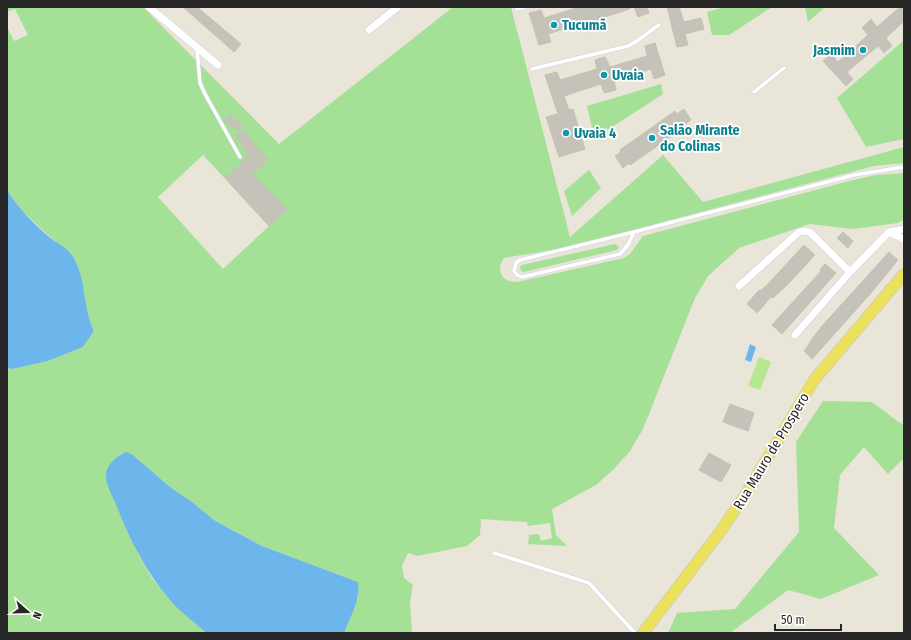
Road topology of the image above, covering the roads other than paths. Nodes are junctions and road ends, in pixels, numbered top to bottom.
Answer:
1 (149, 7) edge
2 (398, 7) edge
3 (525, 7) edge
4 (517, 9) dead end
5 (659, 25) dead end
6 (369, 30) dead end
7 (197, 47) junction
8 (218, 65) dead end
9 (784, 68) dead end
10 (532, 69) dead end
11 (754, 92) dead end
12 (240, 157) dead end
13 (904, 167) edge
14 (904, 229) edge
15 (634, 232) junction
16 (889, 232) junction
17 (904, 239) edge
18 (850, 272) junction
19 (904, 274) edge
20 (739, 286) dead end
21 (795, 336) dead end
22 (494, 553) dead end
23 (635, 633) edge
24 (643, 633) edge

1 - 7 street
2 - 6 street
3 - 4 lane
5 - 10 lane
7 - 8 street
7 - 12 lane
9 - 11 lane
13 - 15 lane
14 - 16 street
15 - 15 lane
16 - 17 street
16 - 18 street
18 - 20 street
18 - 21 street
19 - 24 main road, Rua Mauro de Prospero
22 - 23 lane

